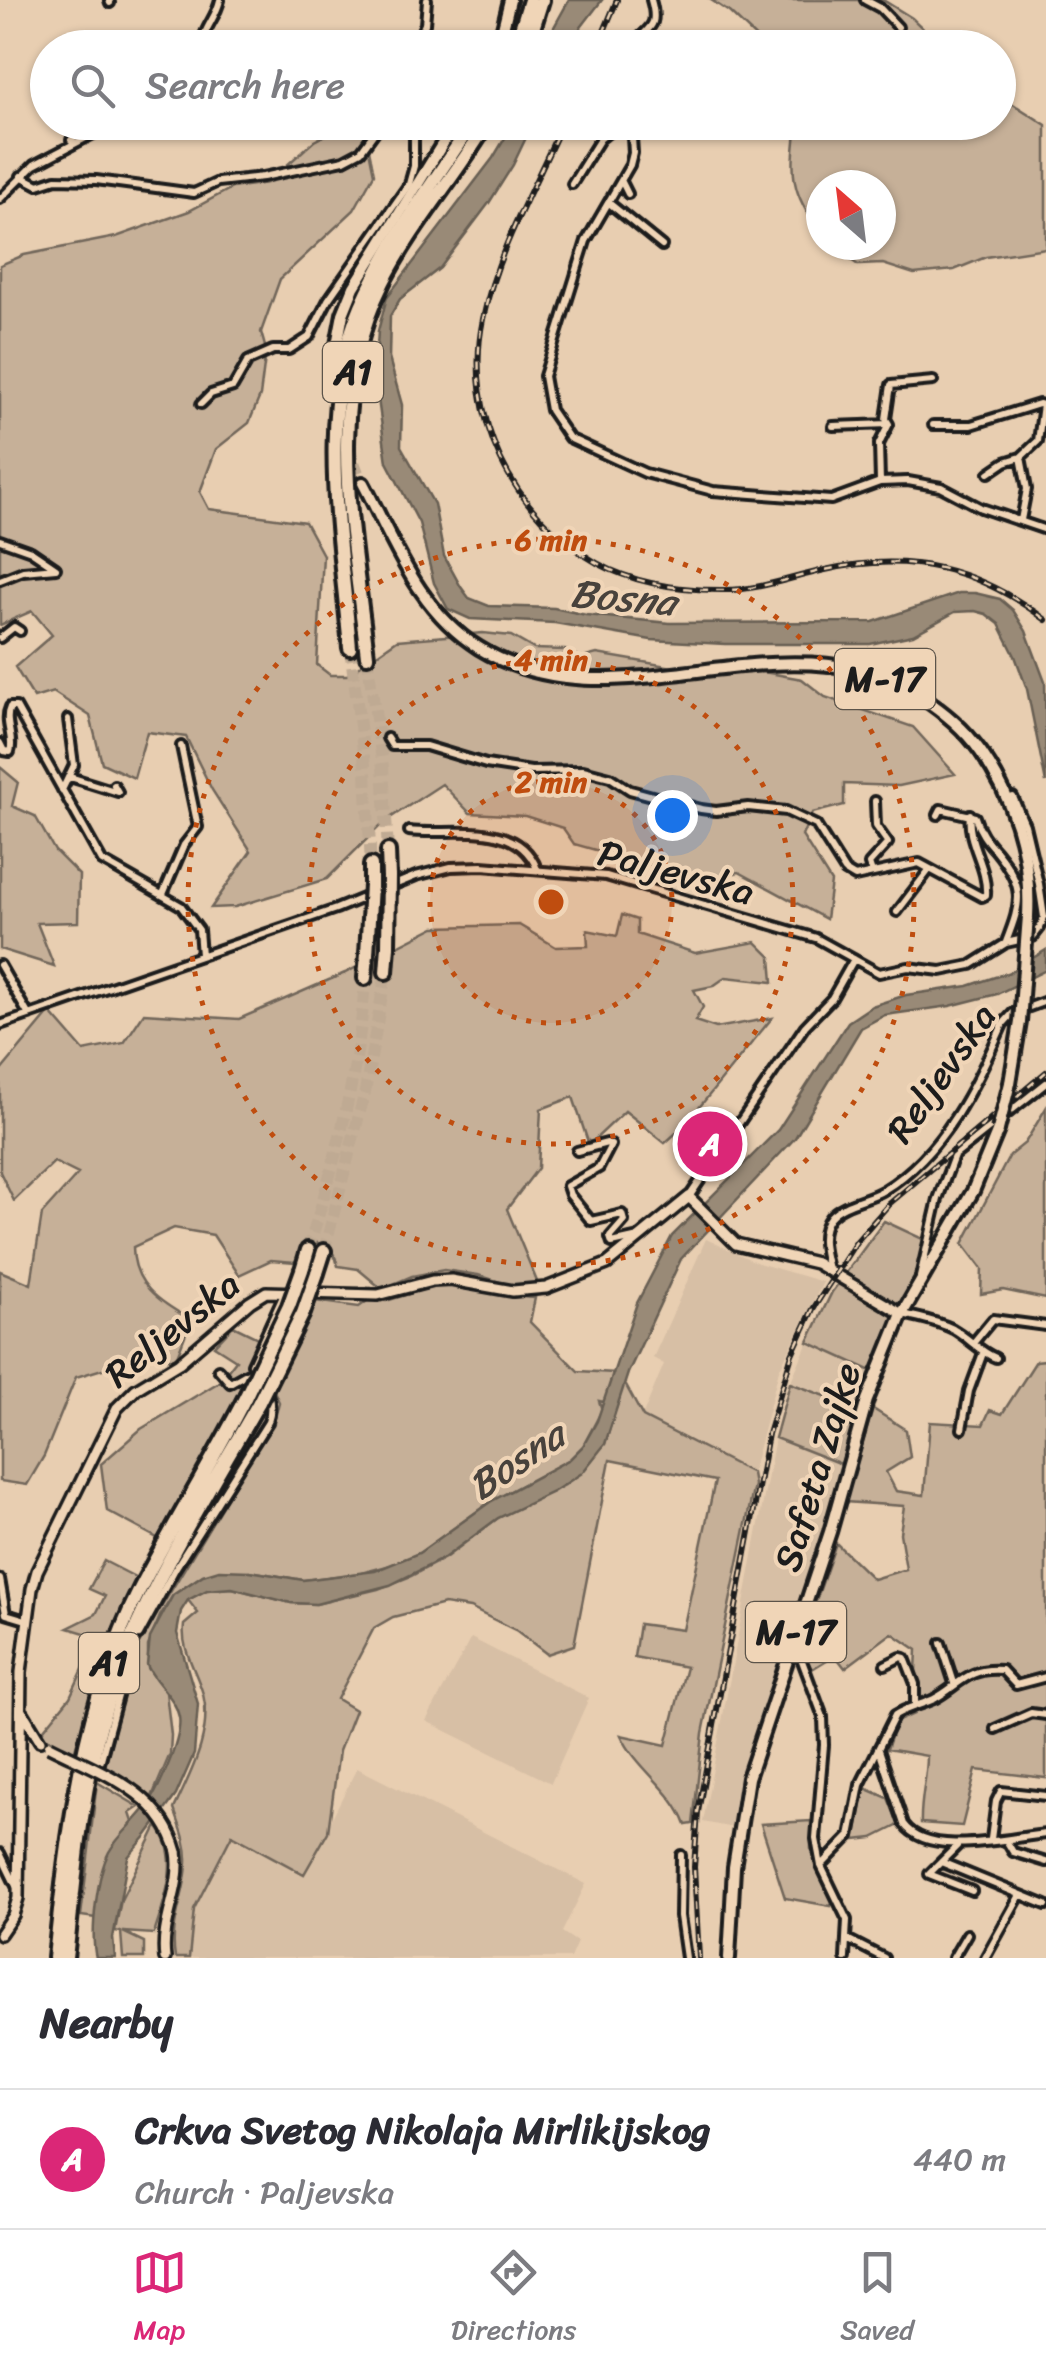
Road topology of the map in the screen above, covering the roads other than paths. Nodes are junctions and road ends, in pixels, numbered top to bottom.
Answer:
1 (220, 0) edge
2 (427, 0) edge
3 (510, 0) edge
4 (530, 0) edge
5 (542, 0) edge
6 (651, 0) edge
7 (865, 0) edge
8 (898, 26) dead end
9 (205, 30) edge
10 (422, 30) edge
11 (502, 30) edge
12 (521, 30) edge
13 (533, 30) edge
14 (649, 30) edge
15 (70, 140) edge
16 (82, 140) edge
17 (369, 140) edge
18 (413, 140) edge
19 (444, 140) edge
20 (461, 140) edge
21 (476, 140) edge
22 (599, 140) edge
23 (632, 140) edge
24 (29, 168) junction
25 (21, 176) junction
26 (622, 182) junction
27 (572, 184) dead end
28 (628, 194) dead end
29 (0, 199) edge
30 (609, 202) junction
31 (392, 216) junction
32 (662, 246) dead end
33 (336, 350) tunnel mouth
34 (933, 381) dead end
35 (201, 404) dead end
36 (889, 424) junction
37 (933, 425) dead end
38 (832, 426) dead end
39 (1021, 456) junction
40 (989, 473) dead end
41 (880, 482) junction
42 (363, 484) tunnel mouth
43 (1021, 520) junction
44 (1046, 530) edge
45 (0, 540) edge
46 (0, 580) edge
47 (20, 630) dead end
48 (0, 638) edge
49 (350, 648) tunnel mouth
50 (367, 656) tunnel mouth
51 (68, 719) dead end
52 (387, 738) dead end
53 (0, 743) edge
54 (182, 746) dead end
55 (70, 777) junction
56 (114, 785) dead end
57 (62, 791) junction
58 (1013, 796) dead end
59 (875, 801) dead end
60 (970, 814) junction
61 (938, 816) dead end
62 (409, 831) dead end
63 (388, 851) tunnel mouth
64 (371, 865) tunnel mouth
65 (537, 869) junction
66 (929, 870) junction
67 (873, 874) junction
68 (163, 894) junction
69 (897, 912) dead end
70 (1006, 943) junction
71 (202, 956) junction
72 (854, 959) junction
73 (0, 965) edge
74 (386, 972) tunnel mouth
75 (365, 978) tunnel mouth
76 (1046, 1001) edge
77 (28, 1014) junction
78 (0, 1024) edge
79 (1046, 1083) edge
80 (577, 1151) dead end
81 (692, 1200) junction
82 (644, 1236) junction
83 (308, 1250) tunnel mouth
84 (324, 1250) tunnel mouth
85 (828, 1269) junction
86 (919, 1283) junction
87 (286, 1291) junction
88 (902, 1314) junction
89 (1046, 1326) edge
90 (974, 1342) junction
91 (984, 1353) junction
92 (996, 1358) dead end
93 (218, 1368) dead end
94 (255, 1369) junction
95 (253, 1399) junction
96 (962, 1429) dead end
97 (0, 1579) edge
98 (26, 1620) junction
99 (794, 1640) junction
100 (941, 1643) dead end
101 (885, 1665) dead end
102 (1046, 1677) edge
103 (954, 1683) junction
104 (915, 1705) junction
105 (22, 1711) junction
106 (1046, 1715) edge
107 (995, 1729) dead end
108 (22, 1739) junction
109 (44, 1744) junction
110 (878, 1747) junction
111 (100, 1763) dead end
112 (1046, 1796) edge
113 (1046, 1834) edge
114 (990, 1839) junction
115 (1008, 1842) junction
116 (958, 1845) junction
117 (0, 1853) edge
118 (681, 1855) dead end
119 (941, 1862) junction
120 (1046, 1862) edge
121 (821, 1866) junction
122 (19, 1891) junction
123 (972, 1891) dead end
124 (1020, 1895) junction
125 (1046, 1905) edge
126 (0, 1934) edge
127 (967, 1934) dead end
128 (847, 1939) junction
129 (55, 1958) edge
130 (66, 1958) edge
131 (165, 1958) edge
132 (686, 1958) edge
133 (729, 1958) edge
134 (845, 1958) edge
135 (884, 1958) edge
136 (953, 1958) edge
137 (985, 1958) edge

1 - 9 street
2 - 10 street
3 - 11 main road
4 - 12 highway
5 - 13 highway
6 - 14 street
7 - 8 street
15 - 24 street
16 - 24 street
17 - 25 street
18 - 31 street
19 - 31 main road
20 - 49 highway, A1
21 - 50 highway, A1
22 - 27 street
23 - 26 street
24 - 25 street
25 - 29 street
26 - 28 street
26 - 30 street
30 - 32 street
30 - 41 street
31 - 33 main road
31 - 35 street
34 - 36 street
36 - 38 street
36 - 41 street
37 - 39 street
39 - 40 street
39 - 43 street
41 - 43 street
42 - 86 main road, Safeta Zajke / M-17, bridge
43 - 44 street
45 - 46 street
47 - 48 street
51 - 55 street
52 - 67 street
53 - 57 street
54 - 68 street
55 - 56 street
55 - 57 street
57 - 68 street
58 - 70 street, Reljevska
59 - 67 street
60 - 61 street
60 - 66 street
60 - 70 street
62 - 65 street
63 - 74 highway, bridge
64 - 75 highway, bridge
65 - 71 street, Paljevska
65 - 72 street, Paljevska
66 - 67 street
66 - 69 street
68 - 71 street
70 - 72 street, Reljevska
71 - 77 street, Paljevska
72 - 81 street
73 - 77 street
76 - 85 street, Reljevska
77 - 78 street, Paljevska
79 - 86 street
80 - 82 street
81 - 82 main road, Reljevska
81 - 85 main road
82 - 87 main road, Reljevska
83 - 95 highway, A1, bridge
84 - 95 highway, A1, bridge
85 - 88 main road
86 - 88 main road, Safeta Zajke / M-17
87 - 94 street
87 - 98 main road, Reljevska
88 - 90 street
88 - 99 main road, Safeta Zajke / M-17
89 - 90 street
90 - 91 street
91 - 92 street
91 - 96 street
93 - 94 street
94 - 111 street
95 - 129 highway, A1
95 - 130 highway, A1
97 - 98 street
98 - 105 main road, Reljevska
99 - 121 street
99 - 133 main road, Safeta Zajke / M-17
100 - 103 street
101 - 104 street
102 - 103 street
103 - 104 street
104 - 110 street
105 - 108 main road, Reljevska
105 - 109 main road
106 - 107 street
108 - 109 main road
108 - 122 main road, Reljevska
109 - 131 main road, bridge
110 - 116 street
110 - 121 street
112 - 114 street
113 - 115 street
114 - 115 street
114 - 116 street
115 - 120 street
116 - 119 street
117 - 122 street
118 - 132 street
119 - 123 street
119 - 124 street
121 - 128 street
122 - 126 main road
124 - 125 street
124 - 137 street
127 - 136 street
128 - 134 street
128 - 135 street

